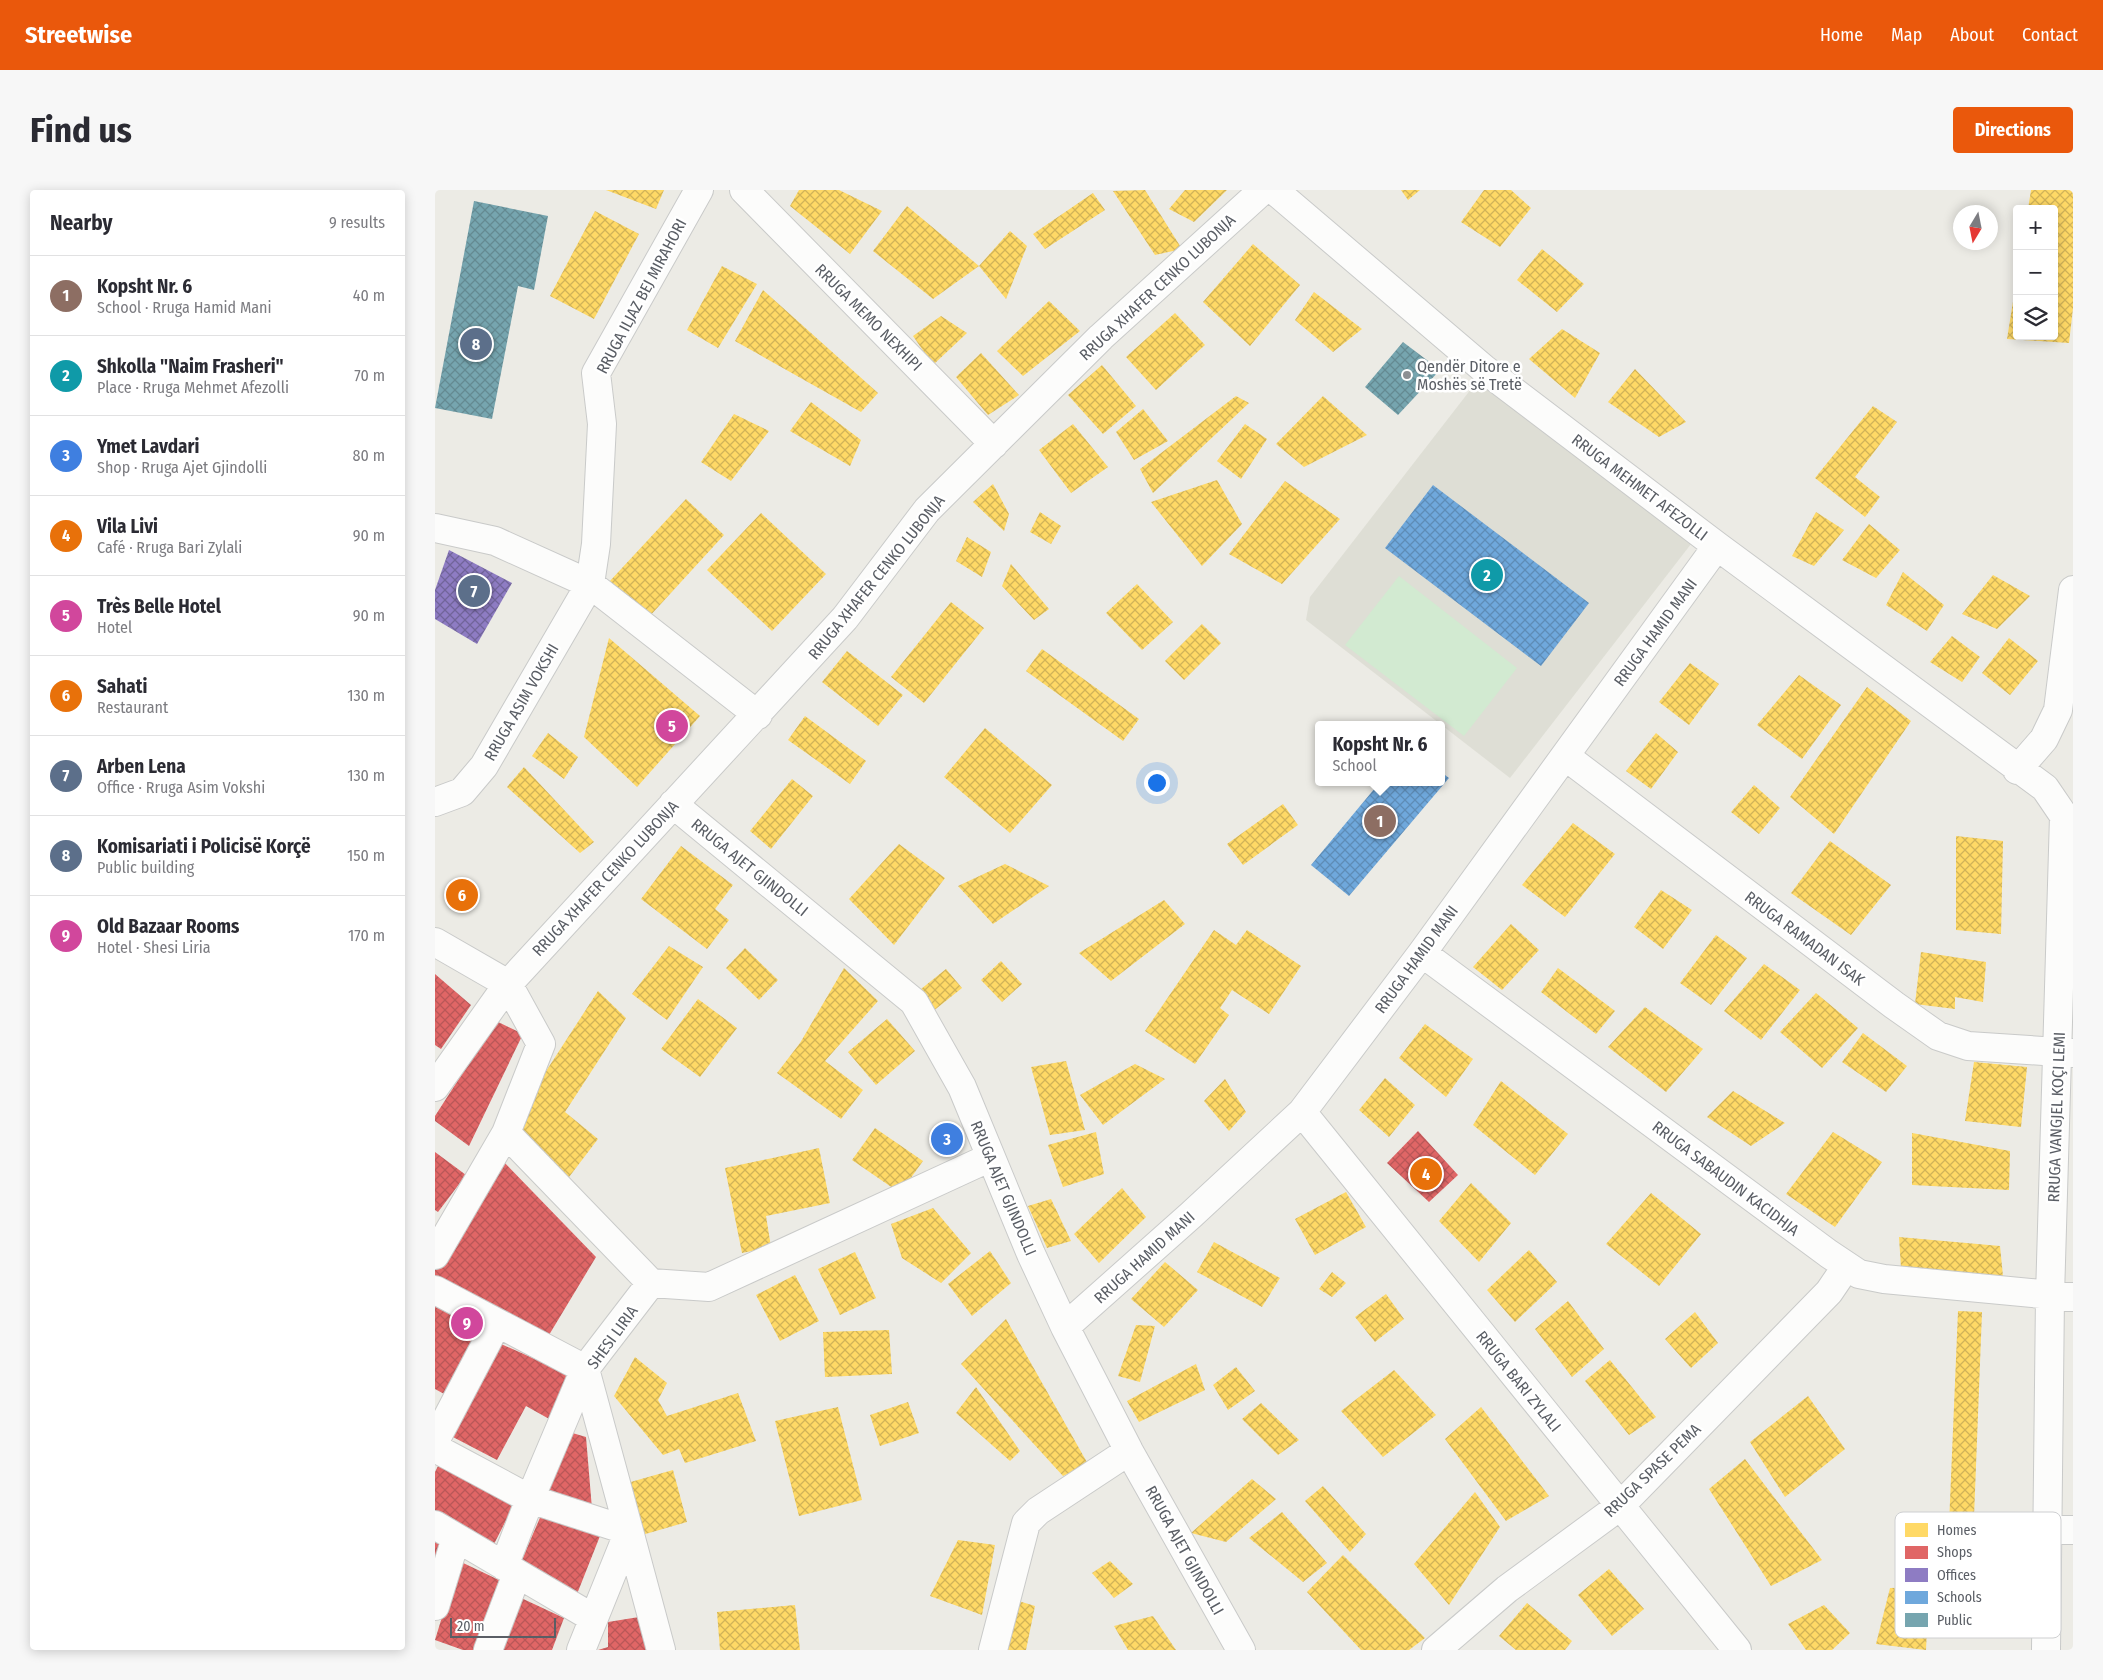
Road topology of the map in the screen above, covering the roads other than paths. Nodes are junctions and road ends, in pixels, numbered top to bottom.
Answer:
1 (699, 190) edge
2 (744, 190) edge
3 (1263, 190) edge
4 (1274, 190) edge
5 (994, 444) junction
6 (435, 528) edge
7 (1717, 546) junction
8 (590, 584) junction
9 (2073, 590) edge
10 (758, 715) junction
11 (1565, 756) junction
12 (2017, 770) junction
13 (435, 802) edge
14 (673, 804) junction
15 (2069, 816) edge
16 (435, 942) edge
17 (1421, 953) junction
18 (508, 984) junction
19 (2066, 1053) edge
20 (435, 1087) edge
21 (1302, 1112) junction
22 (505, 1133) junction
23 (991, 1157) junction
24 (435, 1255) edge
25 (1846, 1267) junction
26 (651, 1283) junction
27 (435, 1290) edge
28 (2061, 1297) edge
29 (497, 1323) junction
30 (1065, 1328) junction
31 (585, 1369) junction
32 (443, 1404) edge
33 (435, 1441) edge
34 (435, 1448) edge
35 (1129, 1451) junction
36 (530, 1499) junction
37 (1620, 1506) junction
38 (2047, 1512) edge
39 (446, 1531) edge
40 (629, 1531) junction
41 (511, 1570) junction
42 (435, 1606) edge
43 (593, 1618) junction
44 (487, 1650) edge
45 (581, 1650) edge
46 (661, 1650) edge
47 (993, 1650) edge
48 (1241, 1650) edge
49 (1436, 1650) edge
50 (1737, 1650) edge

1 - 8 street, RRUGA ILJAZ BEJ MIRAHORI
2 - 5 street, RRUGA MEMO NEXHIPI
3 - 5 street, RRUGA XHAFER CENKO LUBONJA
4 - 7 street, RRUGA MEHMET AFEZOLLI
5 - 10 street, RRUGA XHAFER CENKO LUBONJA
6 - 8 street
7 - 11 street, RRUGA HAMID MANI
7 - 12 street, RRUGA MEHMET AFEZOLLI
8 - 10 street
8 - 13 street, RRUGA ASIM VOKSHI
9 - 12 street
10 - 14 street, RRUGA XHAFER CENKO LUBONJA
11 - 17 street, RRUGA HAMID MANI
11 - 19 street, RRUGA RAMADAN ISAK
12 - 15 street, RRUGA VANGJEL KOÇI LEMI
14 - 18 street, RRUGA XHAFER CENKO LUBONJA
14 - 23 street, RRUGA AJET GJINDOLLI
15 - 19 street, RRUGA VANGJEL KOÇI LEMI
16 - 18 street
17 - 21 street, RRUGA HAMID MANI
17 - 25 street, RRUGA SABAUDIN KACIDHJA
18 - 20 street, RRUGA XHAFER CENKO LUBONJA
18 - 22 street
19 - 28 street, RRUGA VANGJEL KOÇI LEMI
21 - 30 street, RRUGA HAMID MANI
21 - 37 street, RRUGA BARI ZYLALI
22 - 24 street
22 - 26 street
23 - 26 street
23 - 30 street, RRUGA AJET GJINDOLLI
25 - 28 street, RRUGA SABAUDIN KACIDHJA
25 - 37 street, RRUGA SPASE PEMA
26 - 31 street, SHESI LIRIA
27 - 29 street
28 - 38 street, RRUGA VANGJEL KOÇI LEMI
29 - 31 street
29 - 32 street
30 - 35 street, RRUGA AJET GJINDOLLI
31 - 36 street
31 - 40 street, SHESI LIRIA
32 - 33 street
34 - 36 street
35 - 47 street
35 - 48 street, RRUGA AJET GJINDOLLI
36 - 40 street
36 - 41 street
37 - 49 street, RRUGA SPASE PEMA
37 - 50 street, RRUGA BARI ZYLALI
39 - 41 street
39 - 42 street
40 - 43 street
40 - 46 street, SHESI LIRIA
41 - 43 street
41 - 44 street
43 - 45 street

